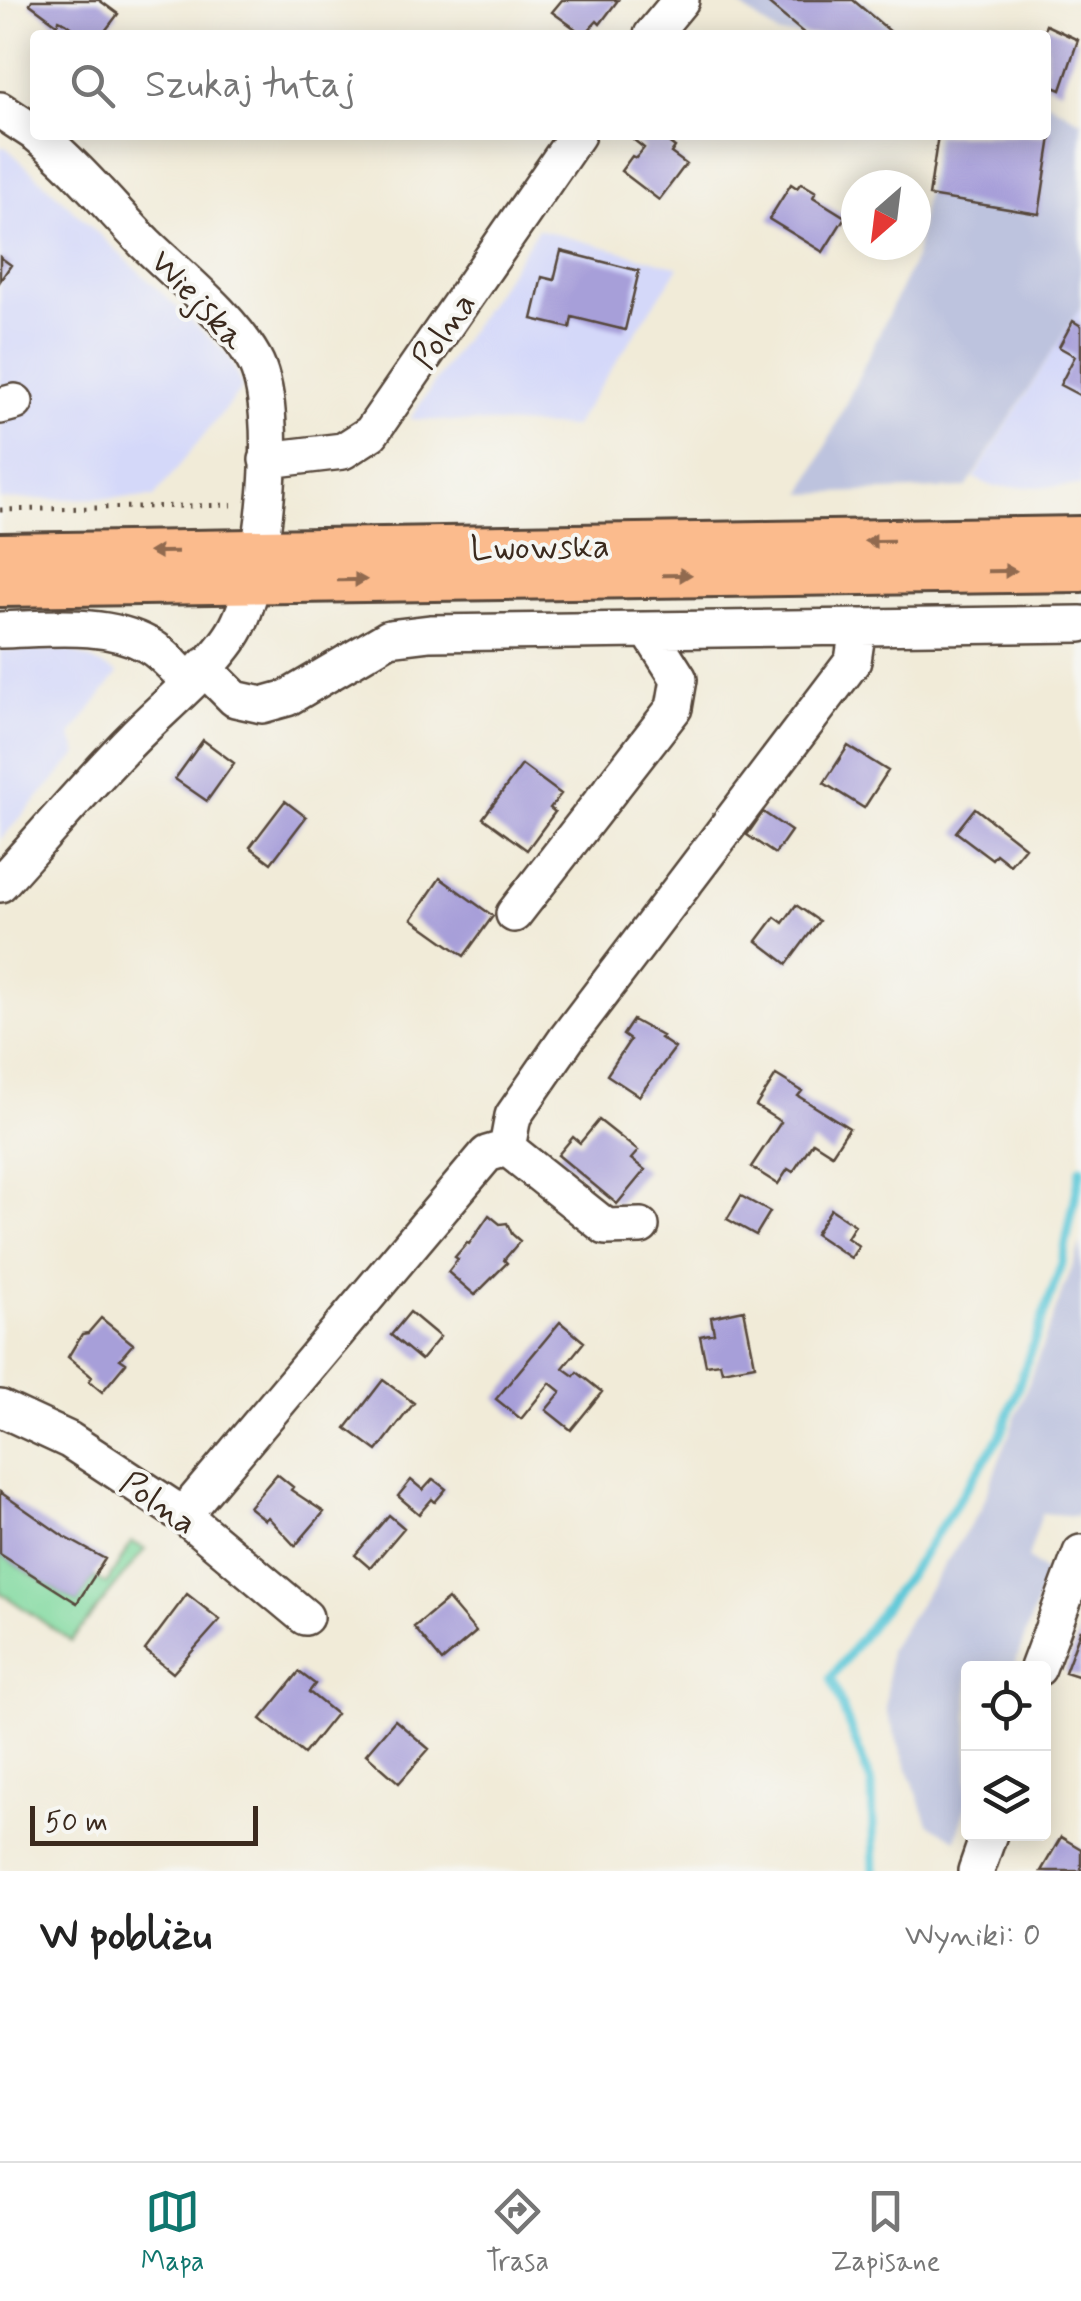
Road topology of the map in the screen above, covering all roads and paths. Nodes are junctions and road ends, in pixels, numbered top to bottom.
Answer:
1 (681, 0) edge
2 (656, 30) edge
3 (0, 110) edge
4 (30, 130) edge
5 (42, 140) edge
6 (574, 140) edge
7 (267, 460) junction
8 (244, 505) dead end
9 (0, 510) edge
10 (1081, 538) edge
11 (0, 555) edge
12 (258, 566) junction
13 (1081, 570) edge
14 (0, 585) edge
15 (1081, 624) edge
16 (858, 627) junction
17 (0, 630) edge
18 (648, 630) junction
19 (196, 675) junction
20 (0, 884) edge
21 (514, 914) dead end
22 (507, 1148) junction
23 (641, 1226) dead end
24 (0, 1408) edge
25 (182, 1514) junction
26 (1081, 1553) edge
27 (305, 1617) dead end
28 (1041, 1661) edge
29 (987, 1841) edge
30 (976, 1871) edge

1 - 2 street
3 - 4 street, Wiejska
5 - 7 street, Wiejska
6 - 7 street, Polna
7 - 12 street, Wiejska
8 - 9 path
10 -> 12 main road, Lwowska
12 -> 11 main road, Lwowska
12 -> 13 main road, Lwowska
12 - 14 main road, Lwowska
12 - 19 street
15 - 16 street
16 - 18 street
16 - 22 street
17 - 19 street
18 - 19 street
18 - 21 street
19 - 20 street
22 - 23 street
22 - 25 street
24 - 25 street, Polna
25 - 27 street, Polna
26 - 28 street
29 - 30 street

